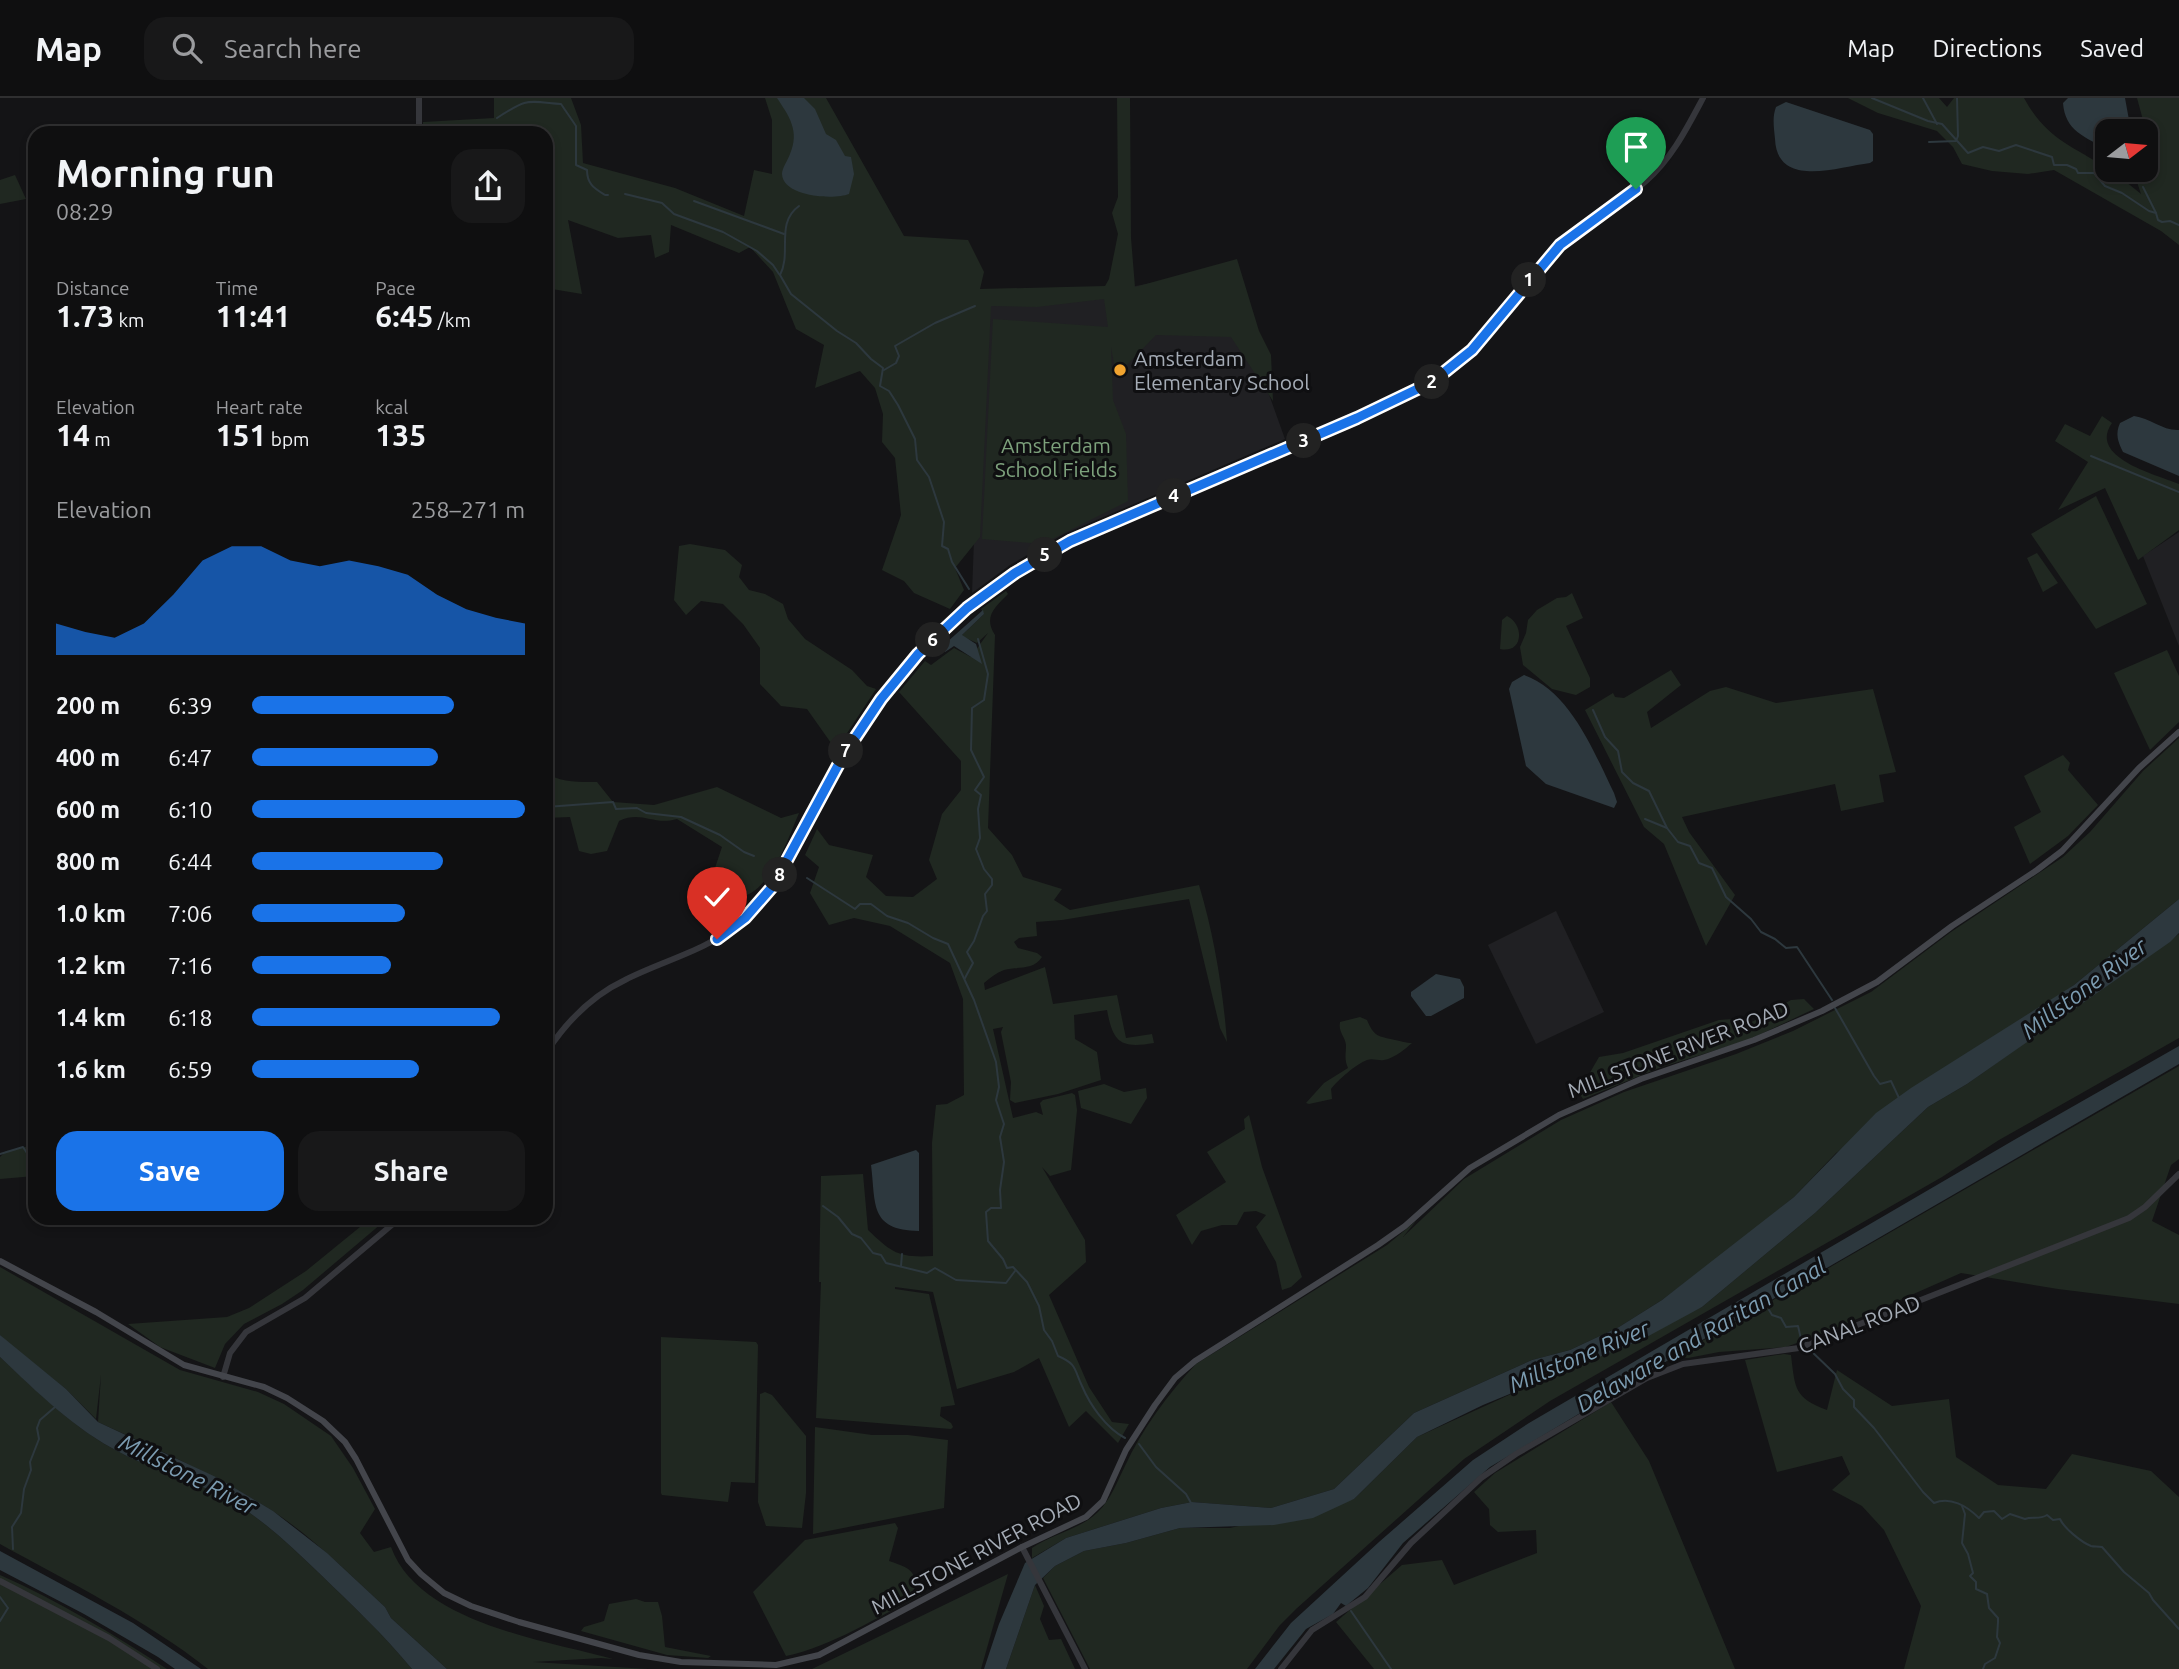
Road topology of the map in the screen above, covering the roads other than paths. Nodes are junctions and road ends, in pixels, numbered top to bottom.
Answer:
1 (419, 98) edge
2 (1703, 98) edge
3 (419, 126) edge
4 (2179, 732) edge
5 (553, 1044) edge
6 (2179, 1174) edge
7 (392, 1225) edge
8 (0, 1261) edge
9 (223, 1377) junction
10 (1022, 1547) junction
11 (0, 1581) edge
12 (157, 1669) edge
13 (1085, 1669) edge
14 (1281, 1669) edge

1 - 3 street
2 - 5 street
4 - 10 main road, MILLSTONE RIVER ROAD
6 - 14 street, CANAL ROAD
7 - 9 street
8 - 9 main road, MILLSTONE RIVER ROAD
9 - 10 main road, MILLSTONE RIVER ROAD
10 - 13 street
11 - 12 street

